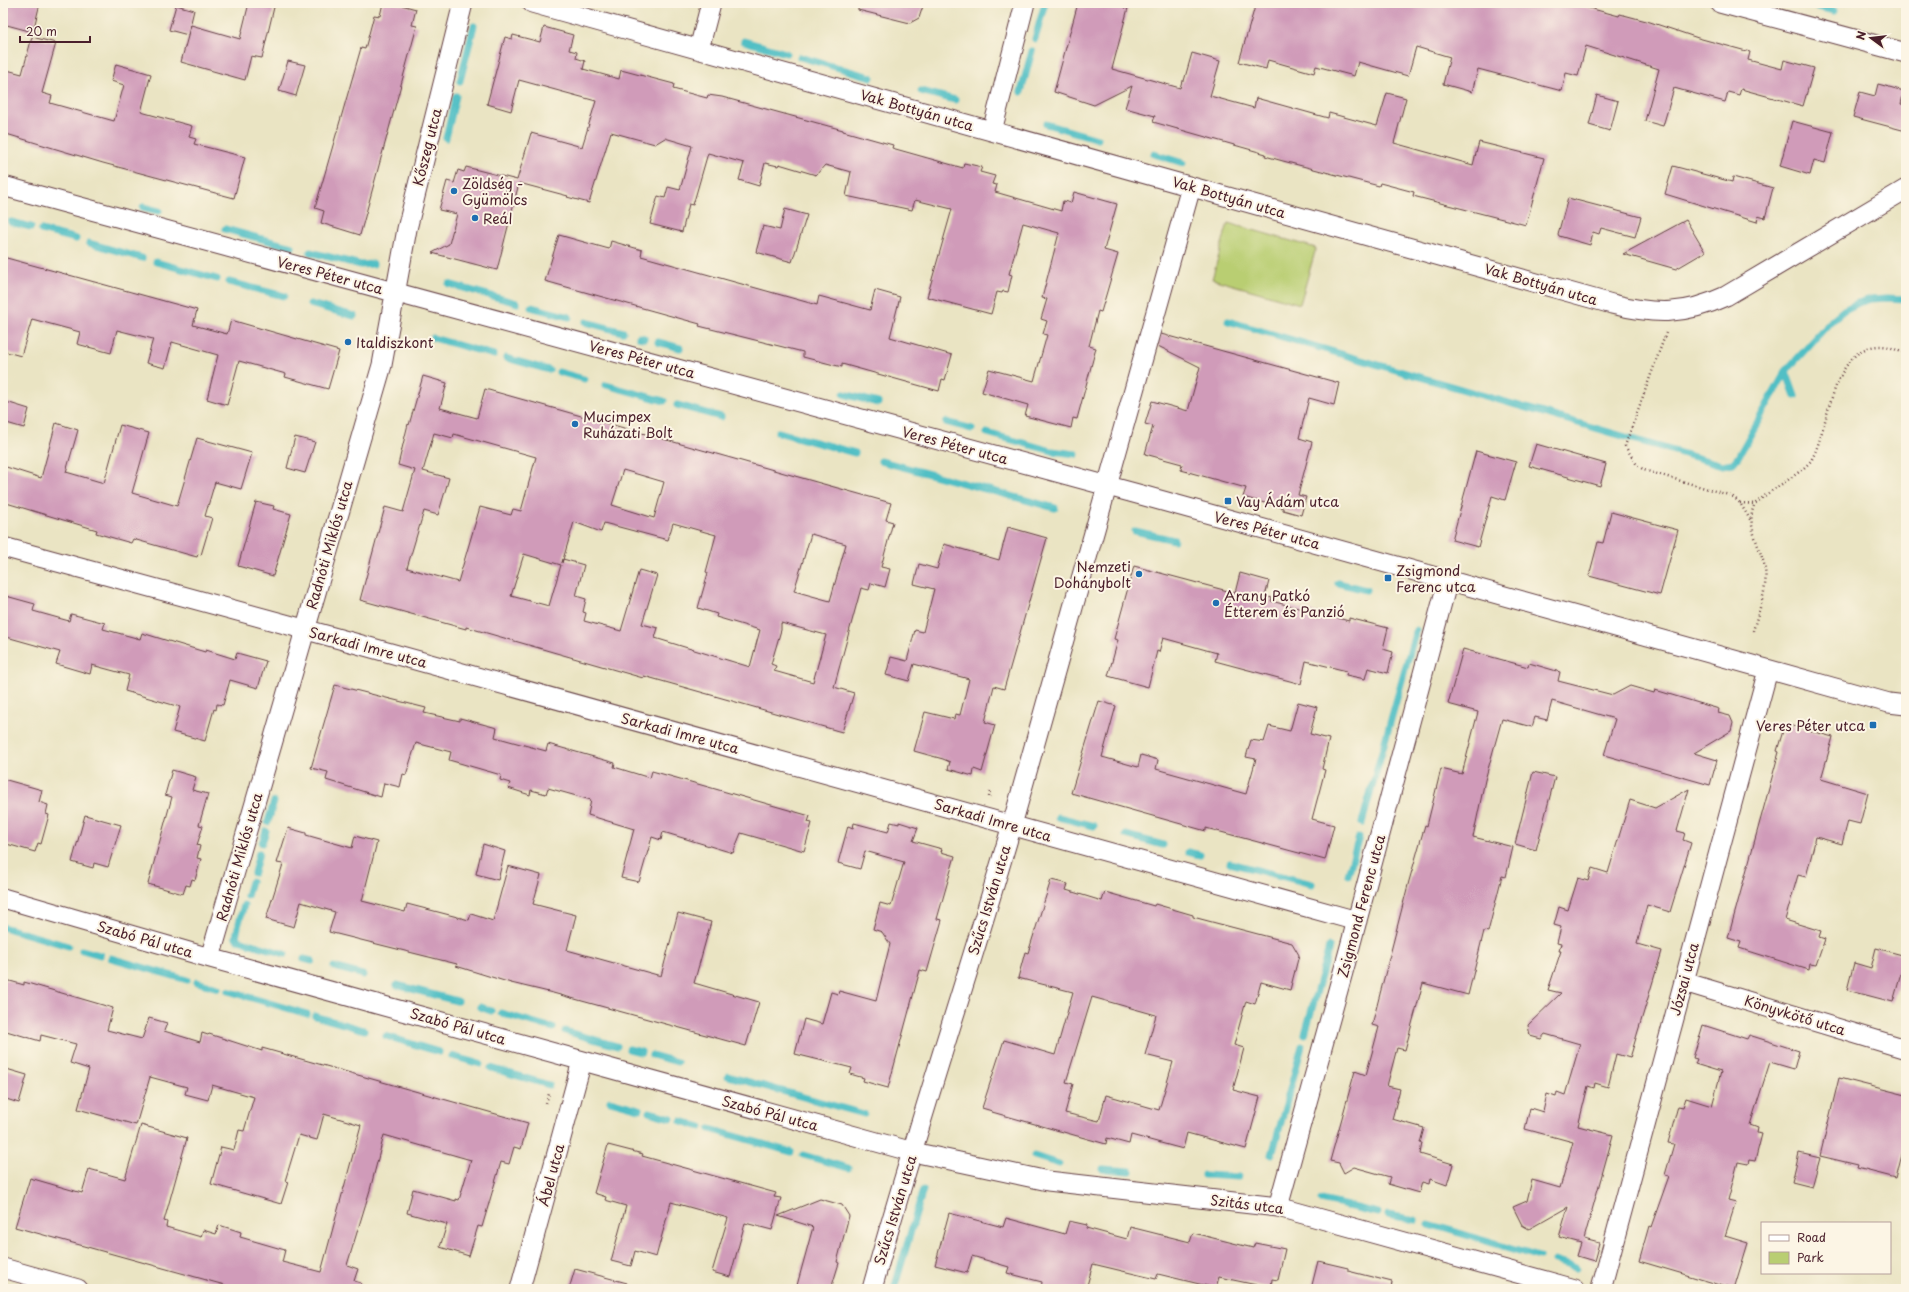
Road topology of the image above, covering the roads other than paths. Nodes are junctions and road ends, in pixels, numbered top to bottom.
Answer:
1 (463, 3) edge
2 (532, 3) edge
3 (712, 3) edge
4 (1025, 3) edge
5 (1720, 3) edge
6 (699, 49) junction
7 (1906, 53) edge
8 (992, 130) junction
9 (3, 186) edge
10 (1191, 187) junction
11 (1906, 189) edge
12 (396, 293) junction
13 (1108, 487) junction
14 (3, 547) edge
15 (1448, 580) junction
16 (305, 630) junction
17 (1768, 670) junction
18 (1906, 705) edge
19 (1012, 825) junction
20 (3, 898) edge
21 (1357, 922) junction
22 (210, 958) junction
23 (1684, 982) junction
24 (1906, 1049) edge
25 (582, 1061) junction
26 (913, 1152) junction
27 (1278, 1207) junction
28 (3, 1268) edge
29 (78, 1289) edge
30 (520, 1289) edge
31 (872, 1289) edge
32 (1575, 1289) edge
33 (1601, 1289) edge

1 - 12 street, Kőszeg utca
2 - 6 street, Vak Bottyán utca
3 - 6 street
4 - 8 street
5 - 7 street
6 - 8 street, Vak Bottyán utca
8 - 10 street, Vak Bottyán utca
9 - 12 street, Veres Péter utca
10 - 11 street, Vak Bottyán utca
10 - 13 street
12 - 13 street, Veres Péter utca
12 - 16 street, Radnóti Miklós utca
13 - 15 street, Veres Péter utca
13 - 19 street, Szűcs István utca
14 - 16 street, Sarkadi Imre utca
15 - 17 street, Veres Péter utca
15 - 21 street, Zsigmond Ferenc utca
16 - 19 street, Sarkadi Imre utca
16 - 22 street, Radnóti Miklós utca
17 - 18 street, Veres Péter utca
17 - 23 street, Józsai utca
19 - 21 street, Sarkadi Imre utca
19 - 26 street, Szűcs István utca
20 - 22 street, Szabó Pál utca
21 - 27 street, Zsigmond Ferenc utca
22 - 25 street, Szabó Pál utca
23 - 24 street, Könyvkötő utca
23 - 33 street, Józsai utca
25 - 26 street, Szabó Pál utca
25 - 30 street, Ábel utca
26 - 27 street, Szitás utca
26 - 31 street, Szűcs István utca
27 - 32 street, Szitás utca
28 - 29 street

